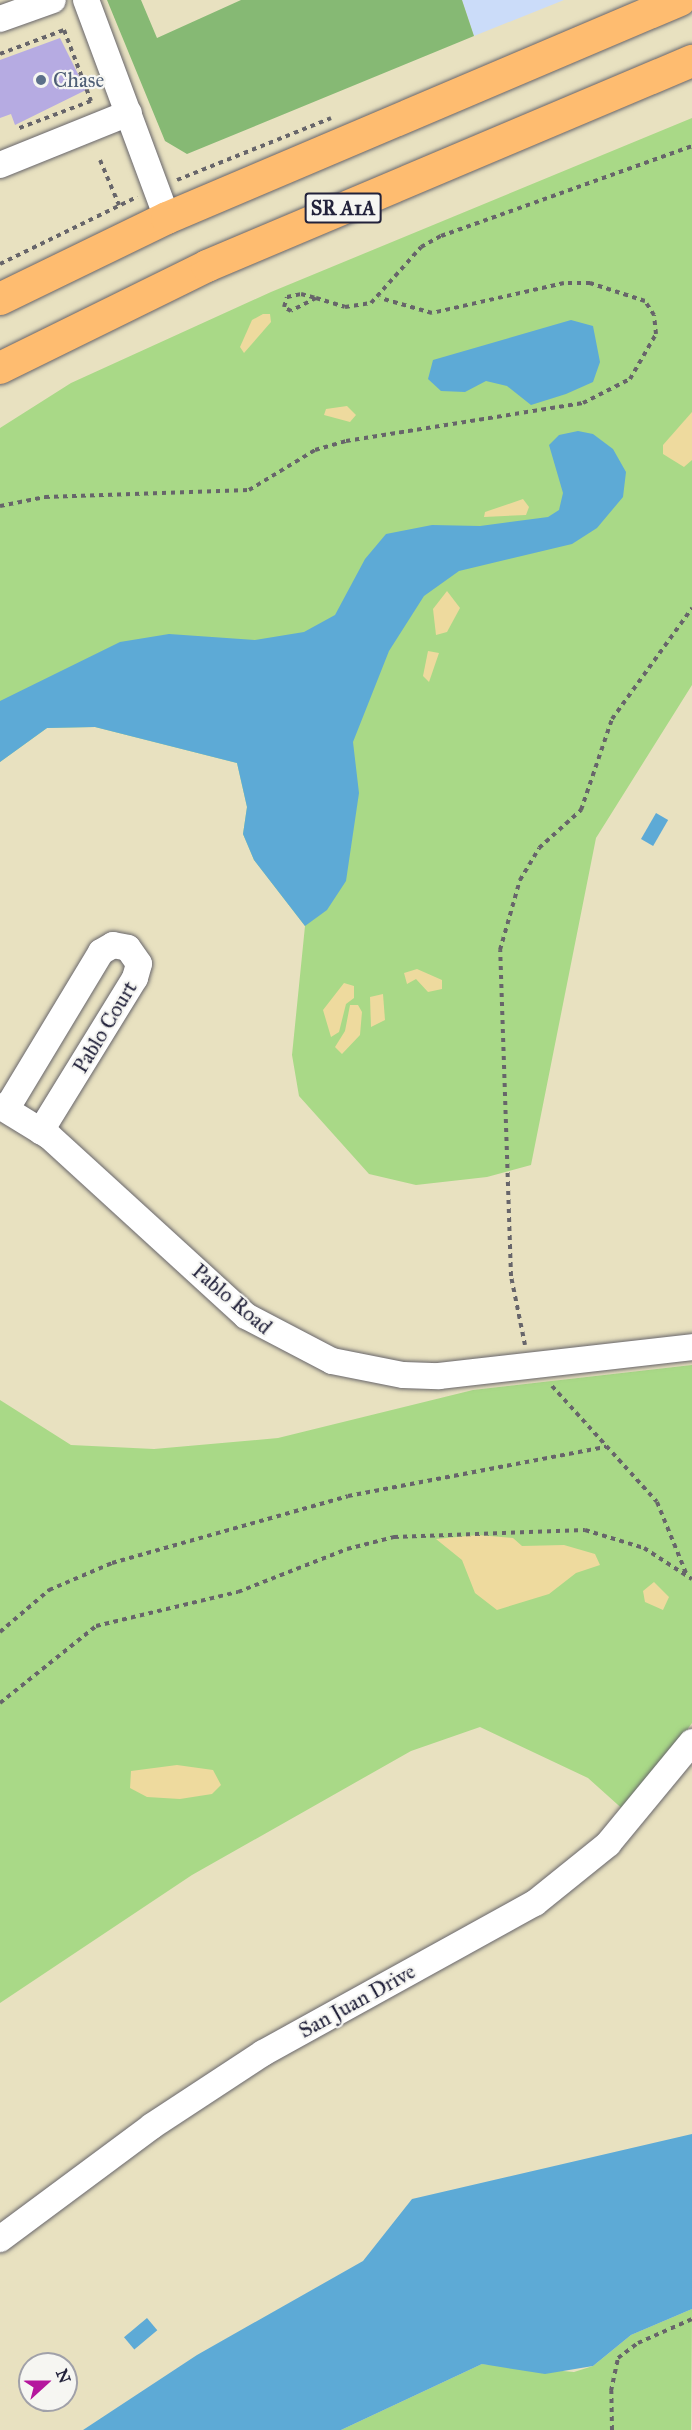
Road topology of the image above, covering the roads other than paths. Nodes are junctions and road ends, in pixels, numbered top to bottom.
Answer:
1 (53, 0) edge
2 (86, 0) edge
3 (680, 0) edge
4 (639, 8) edge
5 (0, 19) edge
6 (692, 46) edge
7 (692, 61) edge
8 (129, 113) junction
9 (558, 116) junction
10 (0, 165) edge
11 (167, 218) junction
12 (0, 299) edge
13 (0, 368) edge
14 (3, 1107) edge
15 (41, 1131) junction
16 (692, 1347) edge
17 (692, 1742) edge
18 (0, 2239) edge

1 - 5 street
2 - 8 street
3 - 4 main road, SR A1A
4 - 11 main road, SR A1A
6 - 9 main road
7 - 9 main road, SR A1A
8 - 10 street
8 - 11 street
9 - 13 main road, SR A1A
11 - 12 main road, SR A1A
14 - 15 street, Pablo Road
14 - 15 street, Pablo Court
15 - 16 street, Pablo Road
17 - 18 street, San Juan Drive

